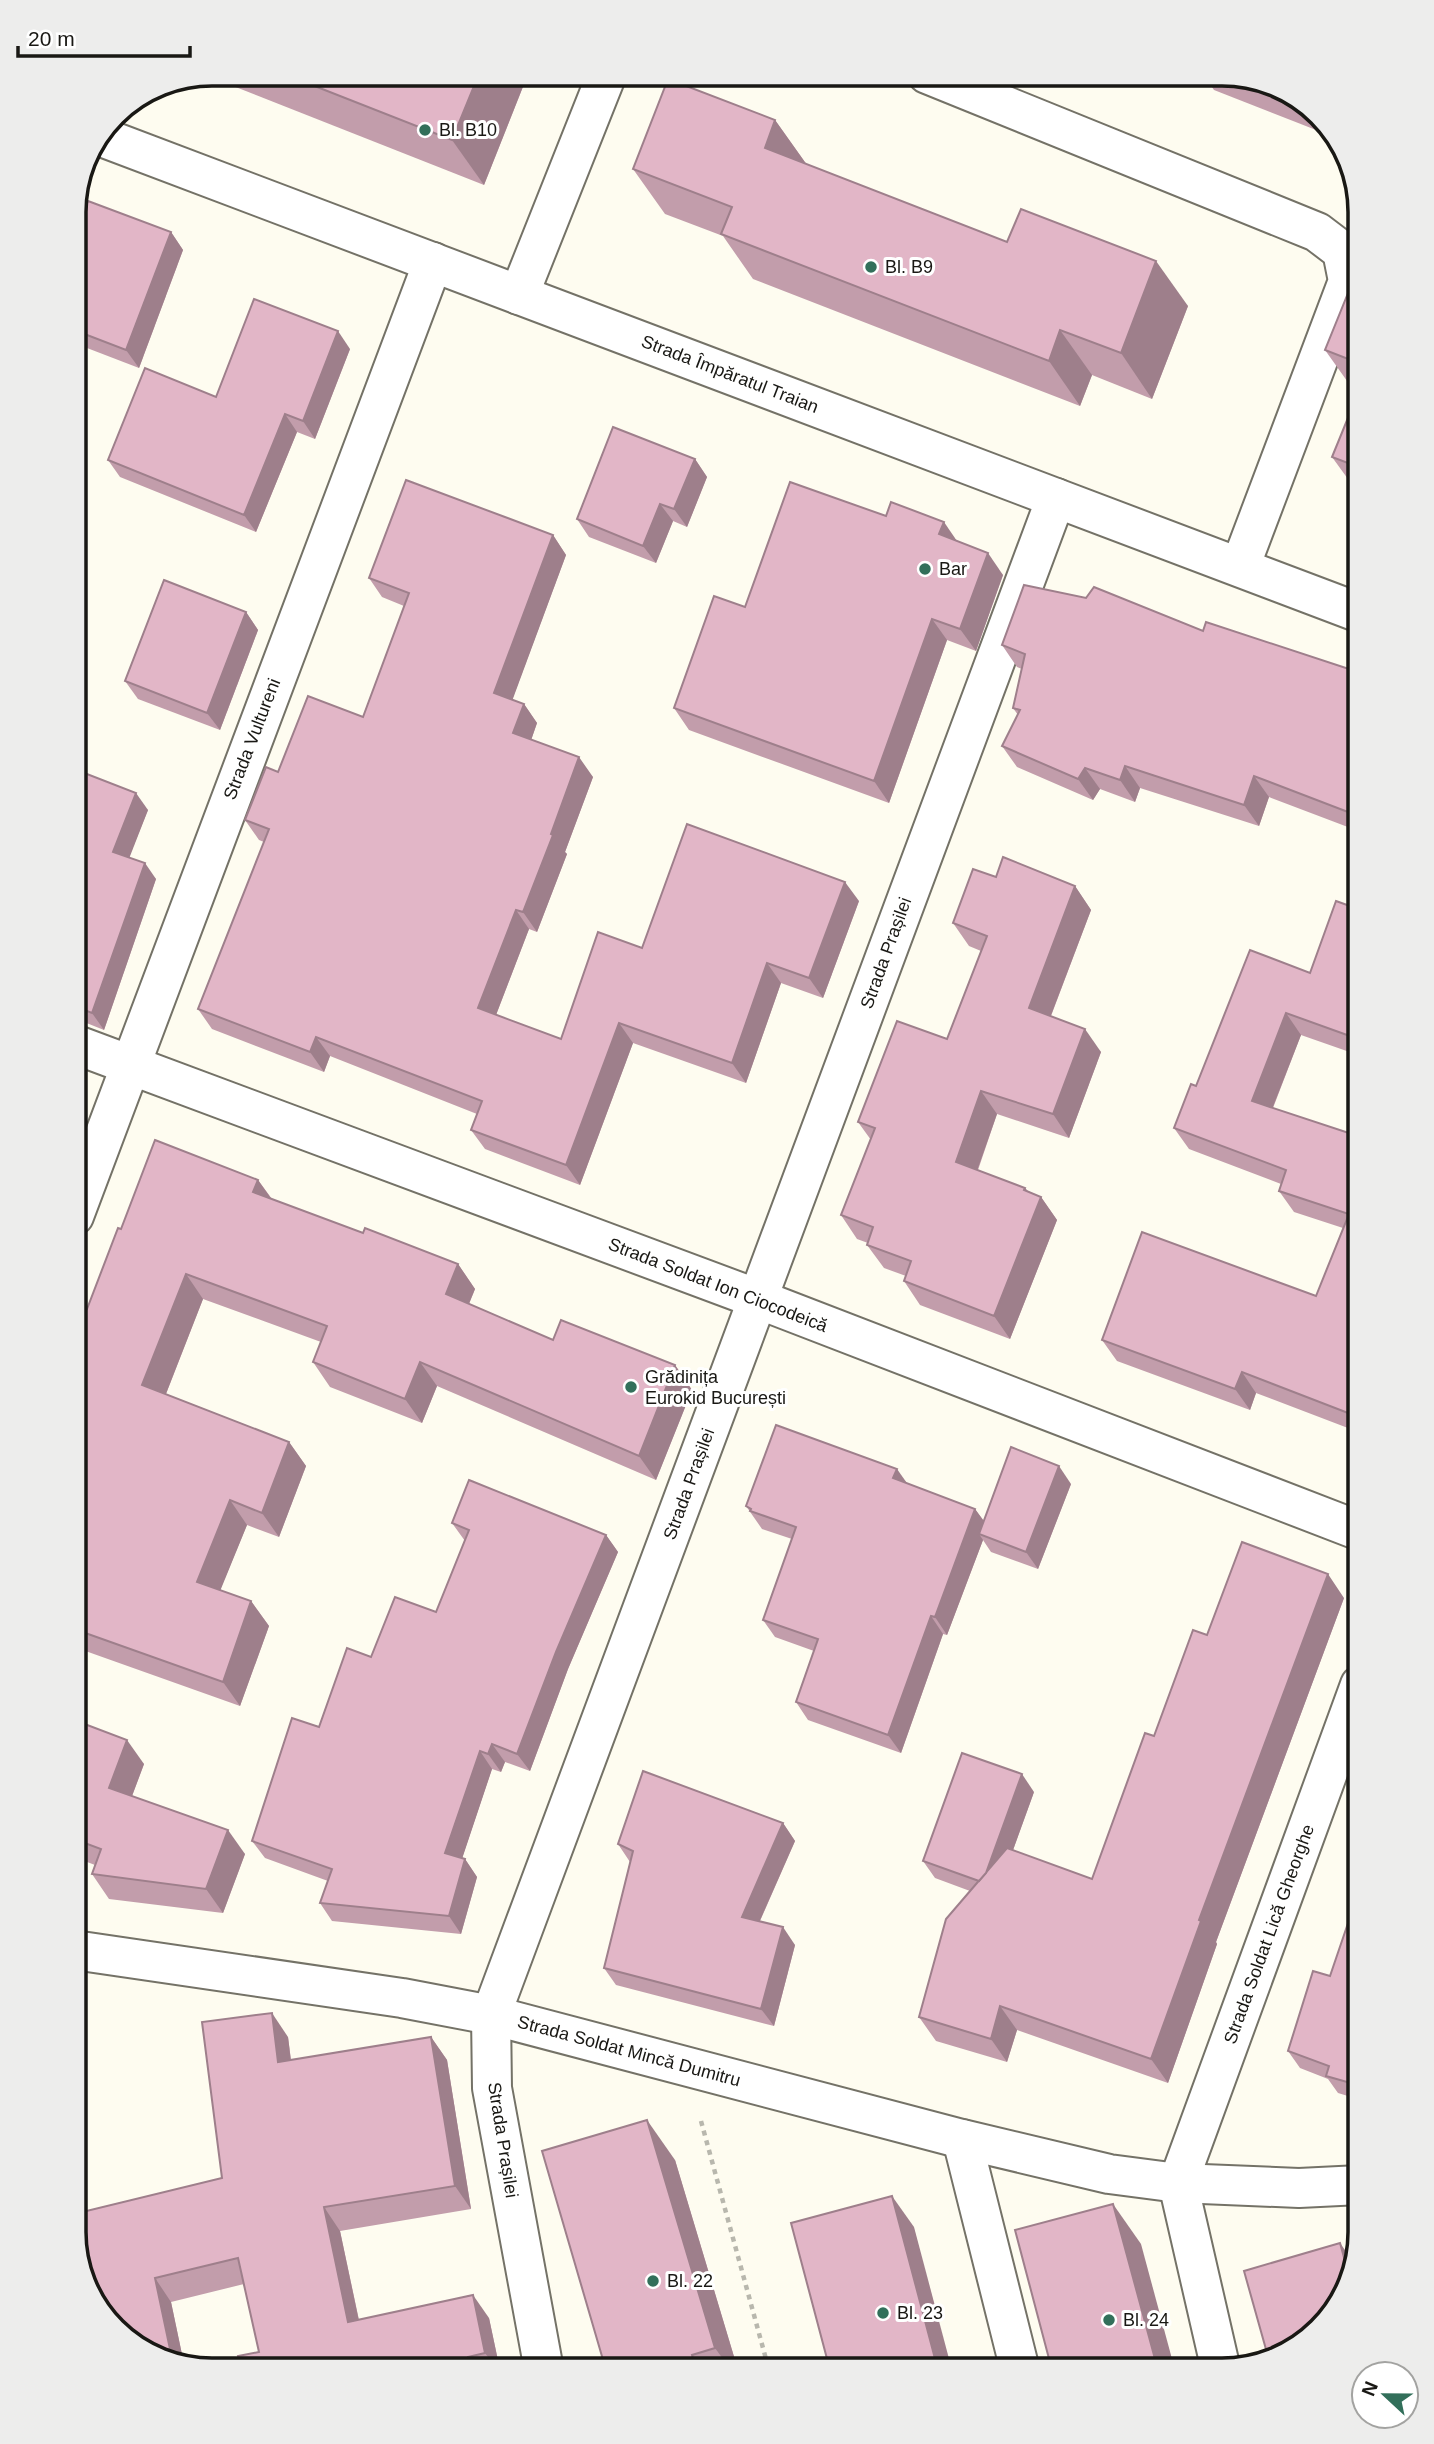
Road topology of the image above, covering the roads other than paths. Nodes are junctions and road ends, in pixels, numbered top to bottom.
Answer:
1 (602, 86) edge
2 (981, 86) edge
3 (109, 140) edge
4 (433, 262) junction
5 (1348, 281) edge
6 (1348, 281) edge
7 (519, 295) junction
8 (1056, 498) junction
9 (1240, 567) junction
10 (1348, 608) edge
11 (86, 1048) edge
12 (130, 1065) junction
13 (86, 1184) edge
14 (758, 1299) junction
15 (1348, 1526) edge
16 (1348, 1718) edge
17 (86, 1952) edge
18 (491, 2015) junction
19 (962, 2139) junction
20 (1178, 2183) junction
21 (1348, 2186) edge
22 (542, 2358) edge
23 (1017, 2358) edge
24 (1218, 2358) edge

1 - 7 street
2 - 6 street
3 - 4 street, Strada Împăratul Traian
4 - 7 street, Strada Împăratul Traian
4 - 12 street, Strada Vultureni
5 - 9 street
7 - 8 street, Strada Împăratul Traian
8 - 9 street, Strada Împăratul Traian
8 - 14 street, Strada Prașilei
9 - 10 street, Strada Împăratul Traian
11 - 12 street, Strada Soldat Ion Ciocodeică
12 - 13 street, Strada Vultureni
12 - 14 street, Strada Soldat Ion Ciocodeică
14 - 15 street, Strada Soldat Ion Ciocodeică
14 - 18 street, Strada Prașilei
16 - 20 street, Strada Soldat Lică Gheorghe
17 - 18 street, Strada Soldat Mincă Dumitru
18 - 19 street, Strada Soldat Mincă Dumitru
18 - 22 street, Strada Prașilei
19 - 20 street, Strada Soldat Mincă Dumitru
19 - 23 street
20 - 21 street, Strada Soldat Mincă Dumitru
20 - 24 street

